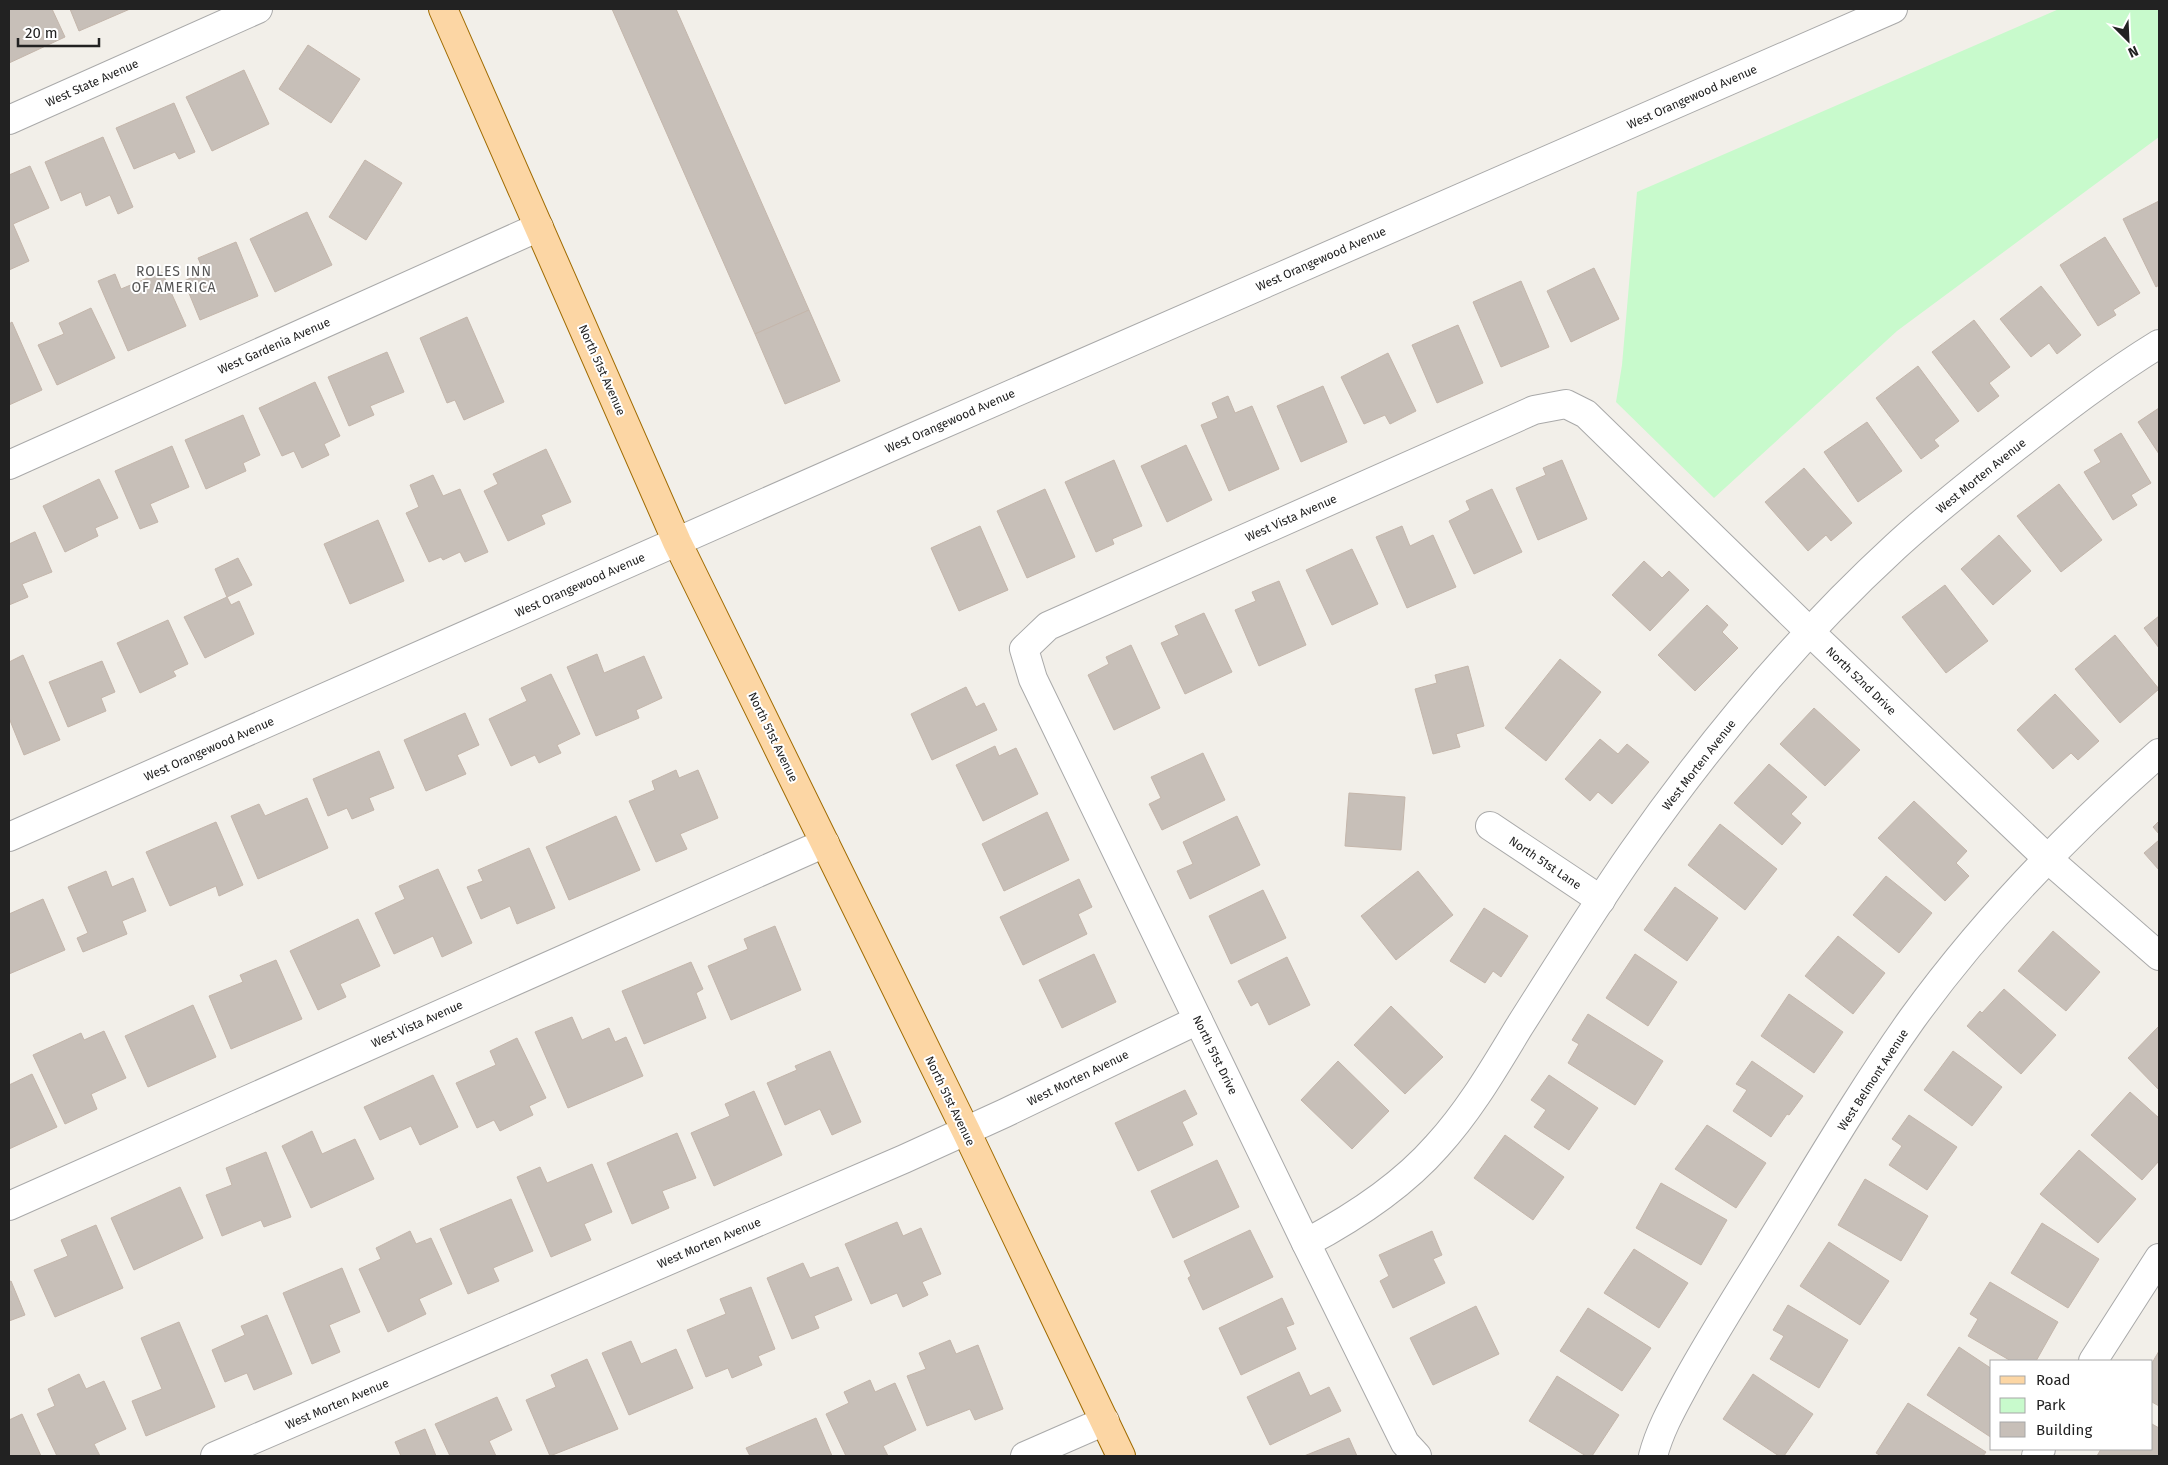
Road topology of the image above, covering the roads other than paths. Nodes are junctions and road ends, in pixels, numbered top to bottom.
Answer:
1 (258, 9) edge
2 (443, 9) edge
3 (1893, 9) edge
4 (9, 120) edge
5 (539, 227) junction
6 (2159, 344) edge
7 (1566, 404) joint
8 (9, 465) edge
9 (677, 542) junction
10 (1810, 632) junction
11 (1024, 649) joint
12 (2159, 753) edge
13 (1490, 826) dead end
14 (9, 837) edge
15 (825, 843) junction
16 (2048, 858) junction
17 (1601, 900) junction
18 (2159, 956) edge
19 (1198, 1020) junction
20 (966, 1131) junction
21 (9, 1206) edge
22 (1306, 1243) junction
23 (2159, 1258) edge
24 (2094, 1360) edge
25 (1105, 1421) junction
26 (215, 1456) edge
27 (1025, 1456) edge
28 (1121, 1456) edge
29 (1416, 1456) edge
30 (1653, 1456) edge

1 - 4 street, West State Avenue
2 - 5 main road, North 51st Avenue
3 - 9 street, West Orangewood Avenue
5 - 8 street, West Gardenia Avenue
5 - 9 main road, North 51st Avenue
6 - 10 street, West Morten Avenue
7 - 10 street, North 52nd Drive
7 - 11 street, West Vista Avenue
9 - 14 street, West Orangewood Avenue
9 - 15 main road, North 51st Avenue
10 - 16 street, North 52nd Drive
10 - 17 street, West Morten Avenue
11 - 19 street, North 51st Drive
12 - 16 street, West Belmont Avenue
13 - 17 street, North 51st Lane
15 - 20 main road, North 51st Avenue
15 - 21 street, West Vista Avenue
16 - 18 street, North 52nd Drive
16 - 30 street, West Belmont Avenue
17 - 22 street, West Morten Avenue
19 - 20 street, West Morten Avenue
19 - 22 street, North 51st Drive
20 - 25 main road, North 51st Avenue
20 - 26 street, West Morten Avenue
22 - 29 street, North 51st Drive
23 - 24 street
25 - 27 street
25 - 28 main road, North 51st Avenue

